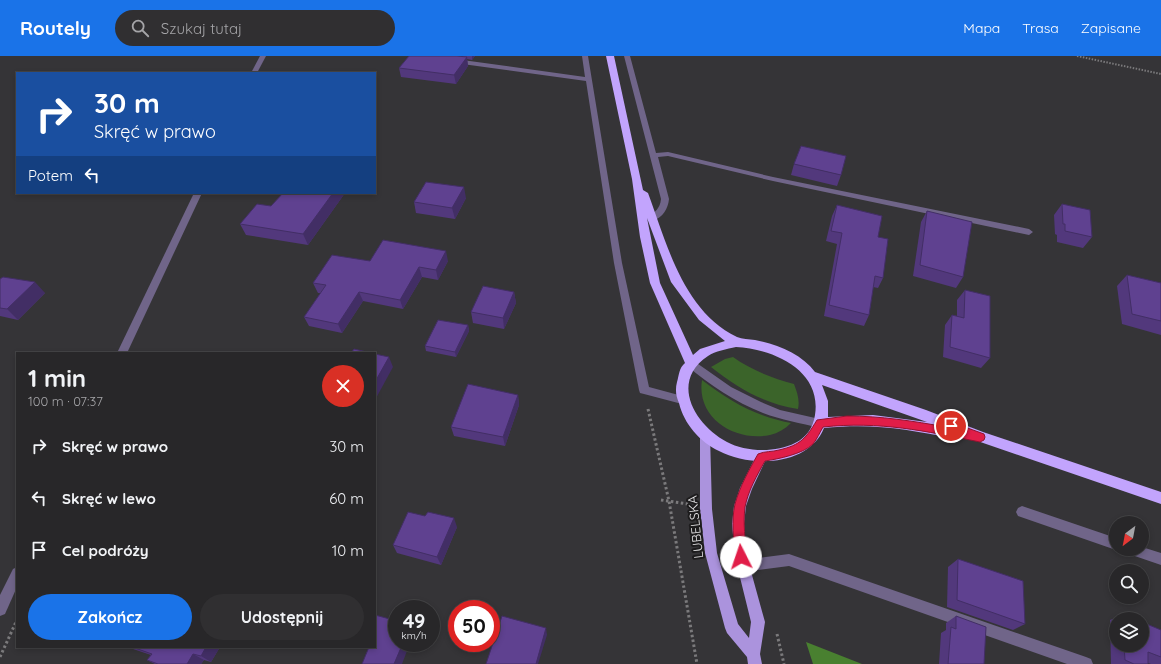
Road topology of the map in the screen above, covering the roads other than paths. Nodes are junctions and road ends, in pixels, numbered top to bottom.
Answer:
1 (262, 56) edge
2 (585, 56) edge
3 (610, 56) edge
4 (627, 56) edge
5 (448, 60) edge
6 (254, 72) edge
7 (588, 79) junction
8 (654, 155) junction
9 (637, 179) junction
10 (198, 194) edge
11 (653, 218) junction
12 (1029, 232) dead end
13 (736, 342) junction
14 (122, 352) edge
15 (691, 363) junction
16 (811, 376) junction
17 (682, 400) junction
18 (820, 423) junction
19 (705, 435) junction
20 (980, 437) junction
21 (761, 457) junction
22 (1161, 498) edge
23 (1022, 512) dead end
24 (1109, 542) edge
25 (1149, 556) edge
26 (1161, 560) edge
27 (743, 566) junction
28 (16, 575) edge
29 (0, 609) edge
30 (754, 659) edge
31 (1086, 664) edge

1 - 6 street
2 - 7 street
3 - 9 highway
4 - 8 street
5 - 7 street
7 - 17 street
8 - 11 street
8 - 12 street
9 - 11 highway
9 - 15 highway
10 - 14 street
11 - 13 highway
13 - 15 highway
13 - 16 highway
15 - 17 highway
15 - 18 street
16 - 18 highway
16 - 20 highway
17 - 19 highway
18 - 20 highway
18 - 21 highway
19 - 21 highway
19 - 30 main road, LUBELSKA
20 - 22 highway
21 - 27 main road, LUBELSKA
23 - 24 street
25 - 26 street
27 - 30 main road, LUBELSKA
27 - 31 street
28 - 29 street

